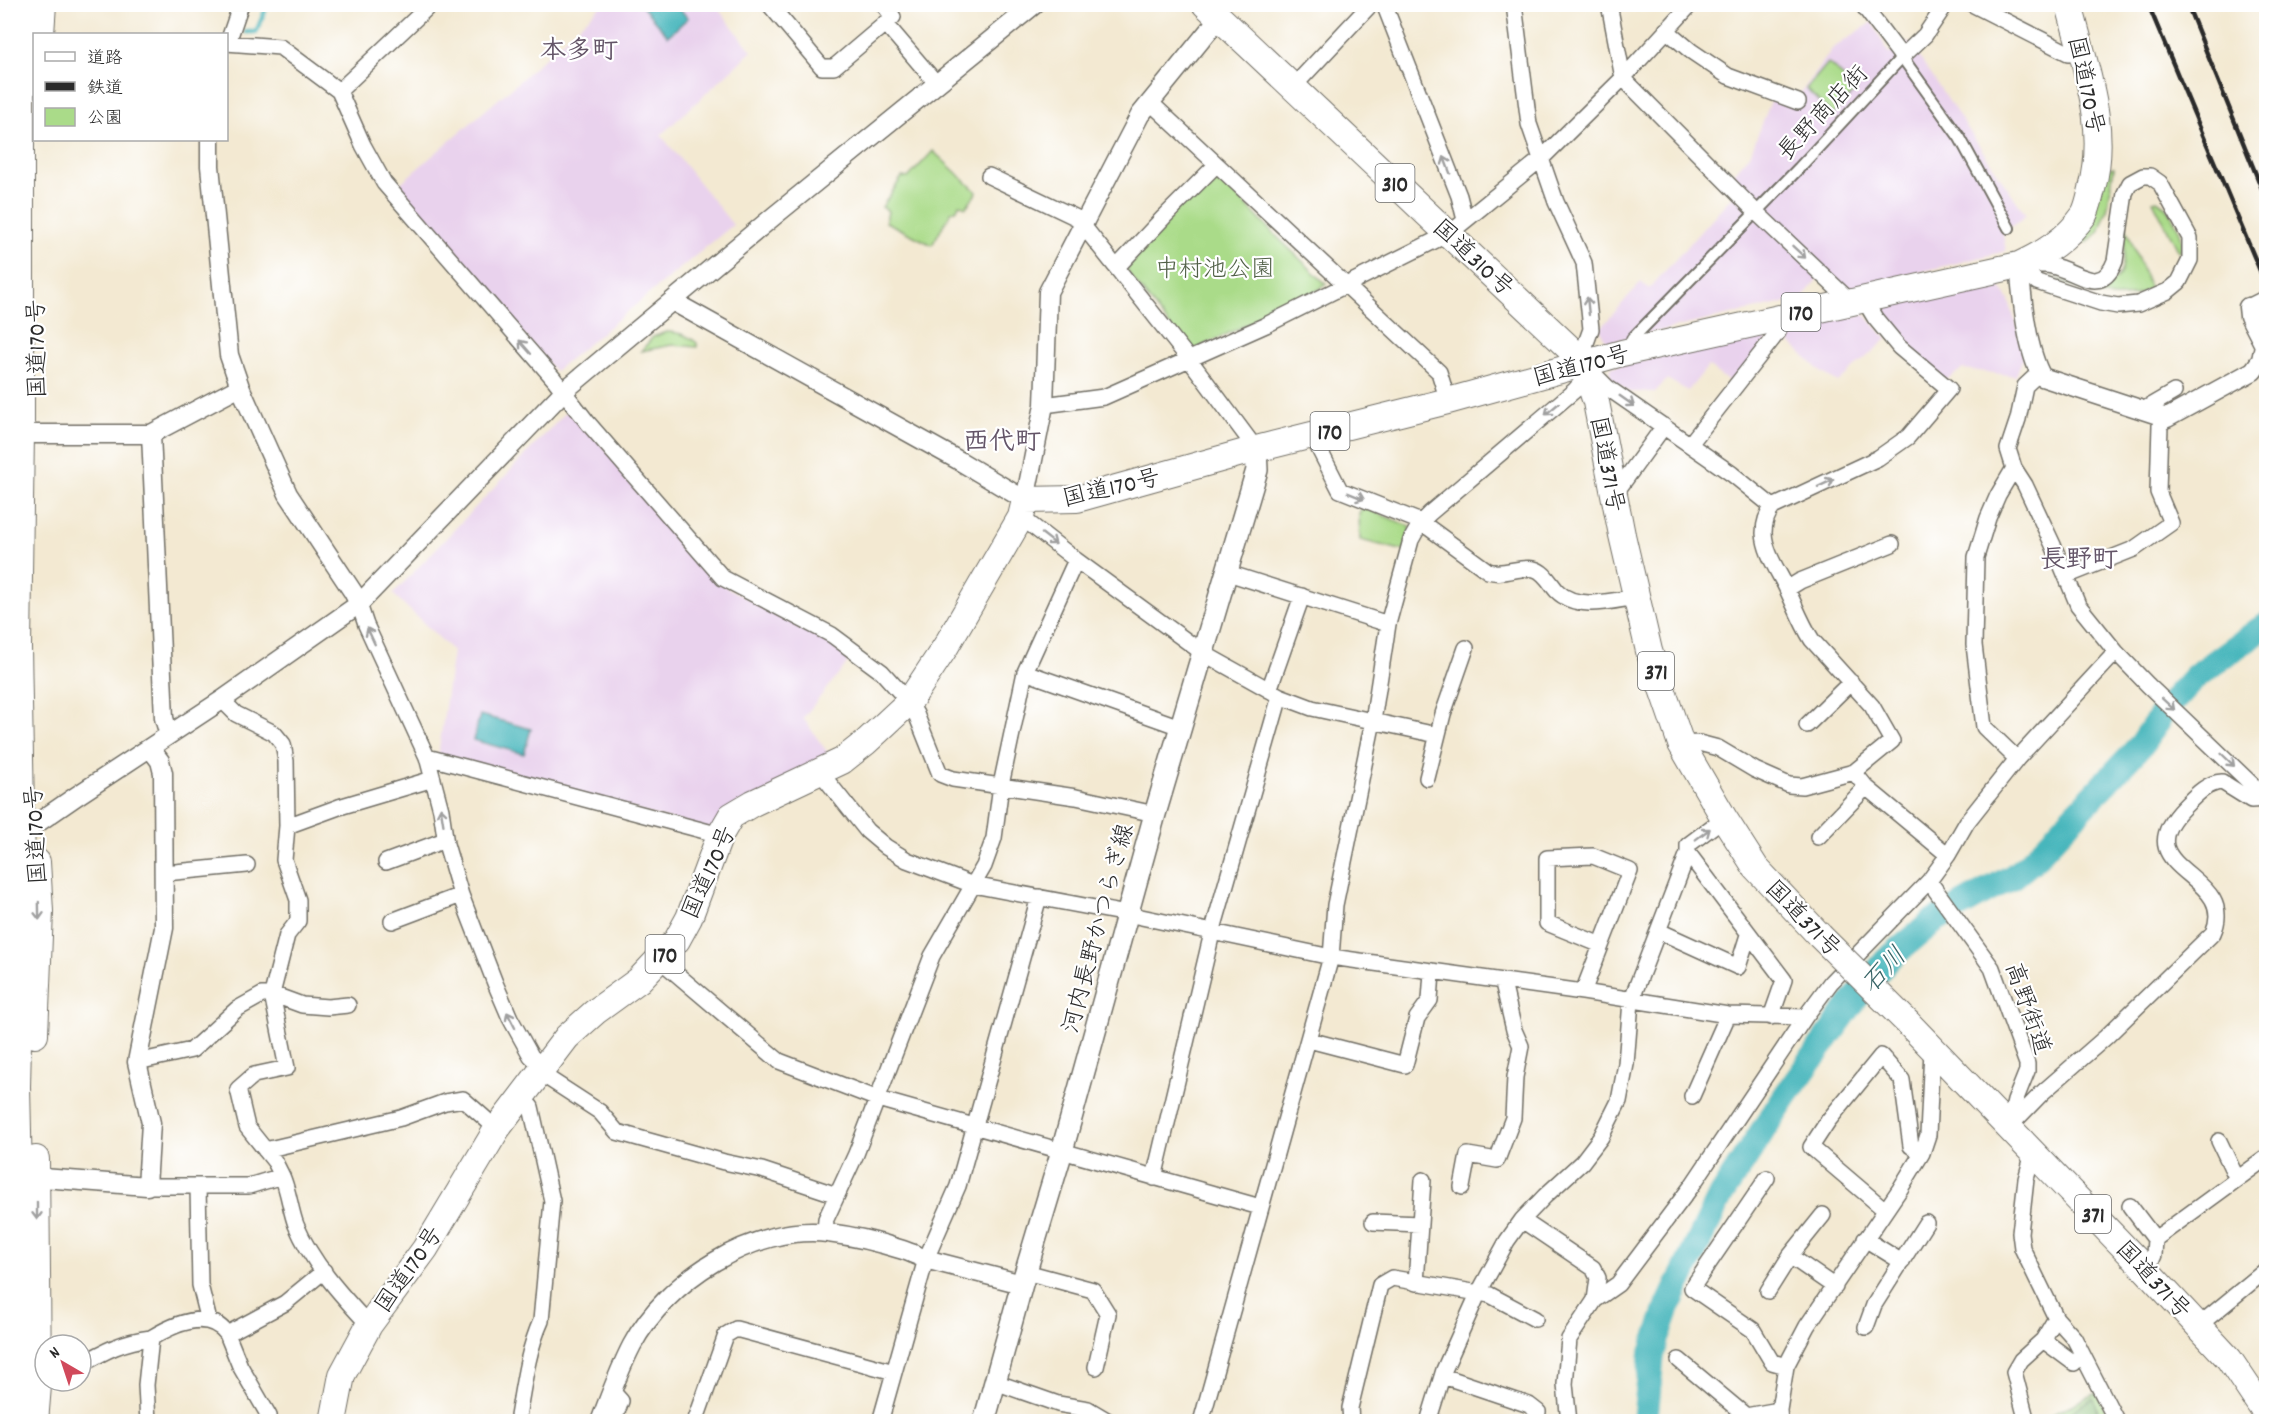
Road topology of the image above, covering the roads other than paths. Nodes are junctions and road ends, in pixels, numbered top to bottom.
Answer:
1 (25, 4) edge
2 (43, 4) edge
3 (241, 4) edge
4 (431, 4) edge
5 (883, 4) edge
6 (1371, 4) edge
7 (1384, 4) edge
8 (1514, 4) edge
9 (1609, 4) edge
10 (1691, 4) edge
11 (1946, 4) edge
12 (1972, 4) edge
13 (2069, 4) edge
14 (770, 5) edge
15 (1033, 5) edge
16 (1864, 6) edge
17 (1218, 9) edge
18 (885, 24) junction
19 (1666, 30) junction
20 (41, 33) edge
21 (228, 40) edge
22 (228, 43) edge
23 (2081, 52) junction
24 (1902, 57) junction
25 (1623, 78) junction
26 (20, 84) edge
27 (937, 84) junction
28 (1293, 87) junction
29 (339, 91) junction
30 (1798, 102) dead end
31 (1151, 103) junction
32 (38, 141) edge
33 (210, 141) edge
34 (1541, 159) junction
35 (1216, 165) junction
36 (989, 176) dead end
37 (1756, 212) junction
38 (1084, 226) junction
39 (1458, 227) junction
40 (2009, 228) dead end
41 (2019, 265) junction
42 (1117, 267) junction
43 (1344, 285) junction
44 (2266, 298) edge
45 (1857, 300) junction
46 (672, 301) junction
47 (2248, 307) joint
48 (1782, 316) junction
49 (1627, 346) junction
50 (1189, 359) junction
51 (1583, 363) junction
52 (2040, 372) junction
53 (240, 387) junction
54 (564, 391) junction
55 (2174, 392) dead end
56 (1448, 401) junction
57 (1044, 405) junction
58 (2143, 410) junction
59 (2167, 418) junction
60 (1664, 426) junction
61 (21, 433) edge
62 (151, 434) junction
63 (1310, 436) junction
64 (1690, 444) junction
65 (1256, 449) junction
66 (2014, 468) junction
67 (1614, 495) junction
68 (1773, 507) junction
69 (1023, 509) junction
70 (1421, 522) junction
71 (1892, 544) dead end
72 (1076, 560) junction
73 (1225, 572) junction
74 (2066, 576) junction
75 (1787, 589) junction
76 (1302, 596) junction
77 (1636, 597) junction
78 (359, 604) junction
79 (1388, 624) junction
80 (1466, 648) dead end
81 (2116, 652) junction
82 (1203, 653) junction
83 (1025, 672) junction
84 (1851, 682) junction
85 (1275, 693) junction
86 (222, 700) junction
87 (909, 702) junction
88 (1373, 721) junction
89 (1807, 725) dead end
90 (1180, 727) junction
91 (169, 735) junction
92 (1437, 735) junction
93 (1681, 744) junction
94 (150, 748) junction
95 (427, 757) junction
96 (2017, 759) junction
97 (820, 772) junction
98 (1854, 772) junction
99 (1427, 778) dead end
100 (433, 779) junction
101 (1001, 785) junction
102 (1866, 787) junction
103 (2266, 799) edge
104 (1155, 814) junction
105 (1724, 818) junction
106 (287, 826) junction
107 (720, 835) junction
108 (21, 836) edge
109 (1818, 837) dead end
110 (445, 840) junction
111 (1688, 853) junction
112 (1948, 855) junction
113 (386, 862) dead end
114 (247, 865) dead end
115 (165, 873) junction
116 (1929, 881) junction
117 (973, 885) junction
118 (461, 894) junction
119 (1039, 897) junction
120 (1127, 914) junction
121 (392, 921) dead end
122 (1659, 931) junction
123 (1212, 933) junction
124 (1748, 935) junction
125 (1601, 945) junction
126 (1331, 957) junction
127 (660, 960) junction
128 (1432, 972) junction
129 (1503, 983) junction
130 (1583, 992) junction
131 (272, 994) junction
132 (1631, 1001) junction
133 (348, 1005) dead end
134 (1728, 1015) junction
135 (1771, 1017) junction
136 (1805, 1017) junction
137 (1309, 1040) junction
138 (1932, 1050) junction
139 (137, 1062) junction
140 (542, 1070) junction
141 (1692, 1096) dead end
142 (522, 1097) junction
143 (878, 1099) junction
144 (975, 1126) junction
145 (2008, 1127) junction
146 (497, 1129) junction
147 (2219, 1141) dead end
148 (265, 1150) junction
149 (1062, 1151) junction
150 (1922, 1153) junction
151 (2033, 1153) junction
152 (2266, 1158) edge
153 (282, 1176) junction
154 (20, 1177) edge
155 (1154, 1178) junction
156 (1767, 1178) dead end
157 (2237, 1179) junction
158 (1423, 1180) dead end
159 (147, 1186) junction
160 (198, 1187) junction
161 (1462, 1187) dead end
162 (837, 1195) junction
163 (2130, 1206) dead end
164 (1260, 1207) junction
165 (1885, 1210) junction
166 (1823, 1215) dead end
167 (1522, 1221) junction
168 (1373, 1222) dead end
169 (1926, 1223) dead end
170 (1420, 1224) junction
171 (825, 1233) junction
172 (1865, 1239) junction
173 (2156, 1239) junction
174 (1790, 1256) junction
175 (926, 1259) junction
176 (1902, 1262) junction
177 (324, 1271) junction
178 (2147, 1271) junction
179 (1024, 1278) junction
180 (2264, 1278) edge
181 (1416, 1283) junction
182 (1835, 1287) junction
183 (1768, 1291) dead end
184 (1479, 1294) junction
185 (1595, 1300) junction
186 (2056, 1318) junction
187 (1534, 1319) dead end
188 (209, 1321) junction
189 (369, 1325) junction
190 (2198, 1326) junction
191 (1866, 1328) dead end
192 (39, 1333) edge
193 (226, 1334) junction
194 (151, 1338) junction
195 (2043, 1340) junction
196 (93, 1358) edge
197 (1679, 1360) dead end
198 (2074, 1363) dead end
199 (1786, 1366) junction
200 (1096, 1367) dead end
201 (894, 1372) junction
202 (1443, 1376) junction
203 (995, 1382) junction
204 (612, 1391) junction
205 (43, 1393) edge
206 (2266, 1414) edge
207 (1780, 1416) edge
208 (18, 1422) edge
209 (35, 1422) edge
210 (148, 1422) edge
211 (264, 1422) edge
212 (333, 1422) edge
213 (517, 1422) edge
214 (600, 1422) edge
215 (613, 1422) edge
216 (695, 1422) edge
217 (880, 1422) edge
218 (984, 1422) edge
219 (1110, 1422) edge
220 (1201, 1422) edge
221 (1351, 1422) edge
222 (1428, 1422) edge
223 (1534, 1422) edge
224 (1569, 1422) edge
225 (2027, 1422) edge
226 (2117, 1422) edge

1 - 26 highway, 国道170号
2 - 20 highway
3 - 21 street
4 - 29 street
5 - 18 street
6 - 28 street
39 -> 7 street
8 - 34 street
9 - 25 street
10 - 19 street
11 - 24 street
12 - 23 street
13 - 23 highway, 国道170号 / 170
14 - 18 street
15 - 27 street
16 - 24 street
17 - 28 highway, 国道310号 / 310
17 - 31 street
18 - 27 street
19 - 25 street
19 - 30 street
22 - 29 street
23 - 41 highway, 国道170号 / 170
24 - 37 street, 長野商店街
24 - 40 street, 長野商店街
25 - 34 street
25 - 37 street
26 - 61 highway, 国道170号
27 - 46 street
28 - 39 highway, 国道310号 / 310
54 -> 29 street
31 - 35 street
31 - 38 street
32 - 61 highway, 国道170号
33 - 53 street
34 - 39 street
51 -> 34 street
35 - 42 street
35 - 43 street
36 - 38 street
37 -> 45 street
37 - 49 street, 長野商店街
38 - 42 street
38 - 57 street
39 - 43 street
39 - 51 highway, 国道310号 / 310
41 - 41 street
41 - 45 highway, 国道170号 / 170
41 - 52 street
42 - 50 street
43 - 50 street
43 - 56 street
44 - 47 street
45 - 48 highway, 国道170号 / 170
68 -> 45 street
46 - 54 street
46 - 69 street
47 - 59 street
48 - 49 highway, 国道170号 / 170
48 - 64 street
49 - 51 highway, 国道170号 / 170
50 - 57 street
50 - 65 street
51 - 56 highway, 国道170号 / 170
51 -> 60 street
51 - 67 highway, 国道371号 / 371
51 -> 70 street
52 - 58 street
52 - 66 street
53 - 62 street
53 - 78 street
54 - 78 street
54 - 87 street
55 - 58 street
56 - 63 highway, 国道170号 / 170
57 - 69 street
58 - 59 street
59 - 74 street
60 - 64 street
60 - 67 street
61 - 62 street
61 - 108 highway, 国道170号
62 - 91 street
63 - 65 highway, 国道170号 / 170
63 -> 70 street
64 - 68 street
65 - 69 highway, 国道170号 / 170
65 - 73 main road, 河内長野かつらぎ線
66 - 74 street
66 - 96 street
67 - 77 highway, 国道371号 / 371
68 - 75 street
69 -> 72 street
69 - 87 highway, 国道170号 / 170
70 - 77 street
70 - 79 street
71 - 75 street
72 - 82 street
72 - 83 street
73 - 76 street
73 - 82 main road, 河内長野かつらぎ線
74 - 81 street
75 - 84 street
76 - 79 street
76 - 85 street
77 - 93 highway, 国道371号 / 371
78 - 86 street
95 -> 78 street
79 - 88 street
80 - 92 street
81 - 96 street
81 -> 103 street
82 - 85 street
82 - 90 main road, 河内長野かつらぎ線
83 - 90 street
83 - 101 street
84 - 89 street
84 - 98 street
85 - 88 street
85 - 123 street
86 - 91 street
86 - 106 street
87 - 97 highway, 国道170号 / 170
87 - 101 street
88 - 92 street
88 - 126 street
90 - 104 main road, 河内長野かつらぎ線
91 - 94 street
92 - 99 street
93 - 98 street
93 - 105 highway, 国道371号 / 371
94 - 108 street
94 - 115 street
95 - 100 street
95 - 107 street
96 - 112 street
97 - 107 highway, 国道170号 / 170
97 - 117 street
98 - 102 street
100 - 106 street
110 -> 100 street
101 - 104 street
101 - 117 street
102 - 109 street
102 - 112 street
103 - 145 street
104 - 120 main road, 河内長野かつらぎ線
111 -> 105 street
105 - 138 highway, 国道371号 / 371, bridge
106 - 131 street
107 - 127 highway, 国道170号 / 170
108 - 154 highway, 国道170号
110 - 113 street
110 - 118 street
111 - 122 street
111 - 124 street
112 - 116 street
114 - 115 street
115 - 139 street
116 - 136 street
116 - 145 street, 高野街道
117 - 119 street
117 - 143 street
118 - 121 street
140 -> 118 street
119 - 120 street
119 - 144 street
120 - 123 street
120 - 149 main road, 河内長野かつらぎ線
122 - 124 street
122 - 132 street
123 - 126 street
123 - 155 street
124 - 135 street
125 - 125 street
125 - 130 street
126 - 128 street
126 - 137 street
127 - 140 highway, 国道170号 / 170
127 - 143 street
128 - 129 street
128 - 137 street
129 - 130 street
129 - 161 street
130 - 132 street
131 - 133 street
131 - 139 street
131 - 148 street
132 - 134 street
132 - 167 street
134 - 135 street
134 - 141 street
135 - 136 street
136 - 185 street
137 - 164 street
138 - 145 highway, 国道371号 / 371
138 - 150 street
139 - 159 street
140 - 142 highway, 国道170号 / 170
140 - 162 street
142 - 146 highway, 国道170号 / 170
142 - 213 street
143 - 144 street
143 - 162 street
144 - 149 street
144 - 175 street
145 - 151 highway, 国道371号 / 371
146 - 148 street
146 - 189 highway, 国道170号 / 170
147 - 157 street
148 - 153 street
149 - 155 street
149 - 179 main road, 河内長野かつらぎ線
150 - 165 street
150 - 165 street
151 - 178 highway, 国道371号 / 371
151 - 186 street
152 - 157 street
153 - 160 street
153 - 177 street
154 - 159 street
154 -> 192 highway, 国道170号
154 - 208 highway, 国道170号
155 - 164 street
156 - 199 street
157 - 173 street
158 - 170 street
159 - 160 street
160 - 188 street
162 - 171 street
163 - 173 street
164 - 220 street
165 - 172 street
166 - 174 street
167 - 184 street
167 - 185 street
168 - 170 street
169 - 176 street
170 - 181 street
171 - 175 street
171 - 204 street
172 - 176 street
172 - 182 street
173 - 178 street
174 - 182 street
174 - 183 street
175 - 179 street
175 - 201 street
176 - 191 street
177 - 189 street
177 - 193 street
178 - 190 highway, 国道371号 / 371
179 - 200 street
179 - 203 main road, 河内長野かつらぎ線
180 - 190 street
181 - 184 street
181 - 221 street
182 - 199 street
184 - 187 street
184 - 202 street
185 - 224 street
186 - 195 street
186 - 226 street
188 - 193 street
188 - 194 street
189 - 212 highway, 国道170号 / 170
190 - 206 highway, 国道371号 / 371
193 - 211 street
194 - 196 street
194 - 210 street
195 - 198 street
195 - 225 street
197 - 207 street
199 - 207 street
201 - 216 street
201 - 217 street
202 - 222 street
202 - 223 street
203 - 218 main road, 河内長野かつらぎ線
203 - 219 street
204 - 214 street
204 - 215 street
205 - 209 highway, 国道170号

